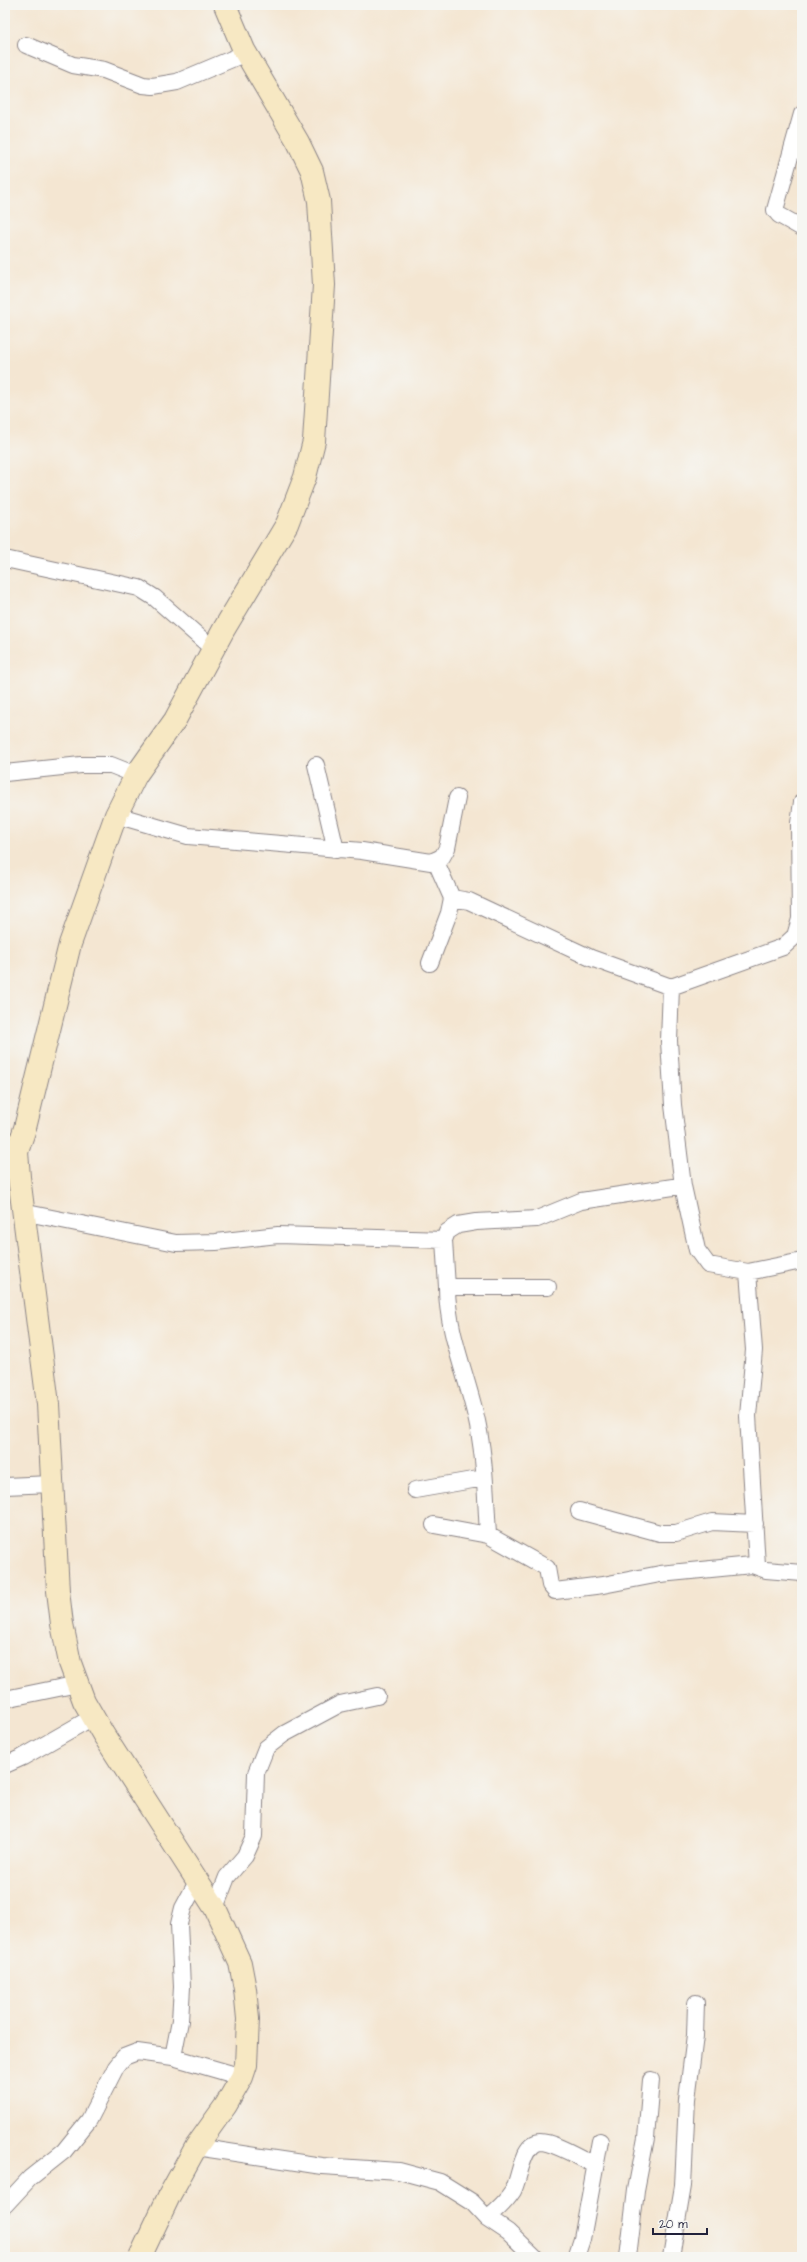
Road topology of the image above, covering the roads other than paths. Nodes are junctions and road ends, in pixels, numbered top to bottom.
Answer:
1 (225, 5) edge
2 (26, 44) dead end
3 (246, 53) junction
4 (802, 114) edge
5 (802, 228) edge
6 (5, 559) edge
7 (214, 649) junction
8 (316, 765) dead end
9 (5, 773) edge
10 (136, 775) junction
11 (456, 798) dead end
12 (802, 802) edge
13 (116, 815) junction
14 (336, 850) junction
15 (436, 862) junction
16 (452, 898) junction
17 (430, 963) dead end
18 (672, 987) junction
19 (11, 1150) edge
20 (683, 1186) junction
21 (22, 1212) junction
22 (444, 1240) junction
23 (802, 1261) edge
24 (748, 1272) junction
25 (548, 1286) dead end
26 (448, 1287) junction
27 (484, 1478) junction
28 (52, 1484) junction
29 (5, 1486) edge
30 (415, 1490) dead end
31 (578, 1511) dead end
32 (755, 1524) junction
33 (434, 1525) dead end
34 (488, 1535) junction
35 (757, 1566) junction
36 (802, 1573) edge
37 (78, 1684) junction
38 (376, 1696) dead end
39 (5, 1699) edge
40 (93, 1717) junction
41 (5, 1765) edge
42 (198, 1880) junction
43 (215, 1908) junction
44 (696, 2004) dead end
45 (173, 2057) junction
46 (242, 2077) junction
47 (651, 2080) dead end
48 (600, 2141) dead end
49 (196, 2147) junction
50 (595, 2165) junction
51 (5, 2205) edge
52 (487, 2218) junction
53 (140, 2257) edge
54 (534, 2257) edge
55 (576, 2257) edge
56 (628, 2257) edge
57 (671, 2257) edge

1 - 3 street
2 - 3 street
3 - 7 street
4 - 5 street
6 - 7 street
7 - 10 street
8 - 14 street
9 - 10 street
10 - 13 street
11 - 15 street
12 - 18 street
13 - 14 street
13 - 19 street
14 - 15 street
15 - 16 street
16 - 17 street
16 - 18 street
18 - 20 street
19 - 21 street
20 - 22 street
20 - 24 street
21 - 22 street
21 - 28 street
22 - 26 street
23 - 24 street
24 - 32 street
25 - 26 street
26 - 27 street
27 - 30 street
27 - 34 street
28 - 29 street
28 - 37 street
31 - 32 street
32 - 35 street
33 - 34 street
34 - 35 street
35 - 36 street
37 - 39 street
37 - 40 street
38 - 43 street
40 - 41 street
40 - 42 street
42 - 43 street
42 - 45 street
43 - 46 street
44 - 57 street
45 - 46 street
45 - 51 street
46 - 49 street
47 - 56 street
48 - 50 street
49 - 52 street
49 - 53 street
50 - 52 street
50 - 55 street
52 - 54 street

